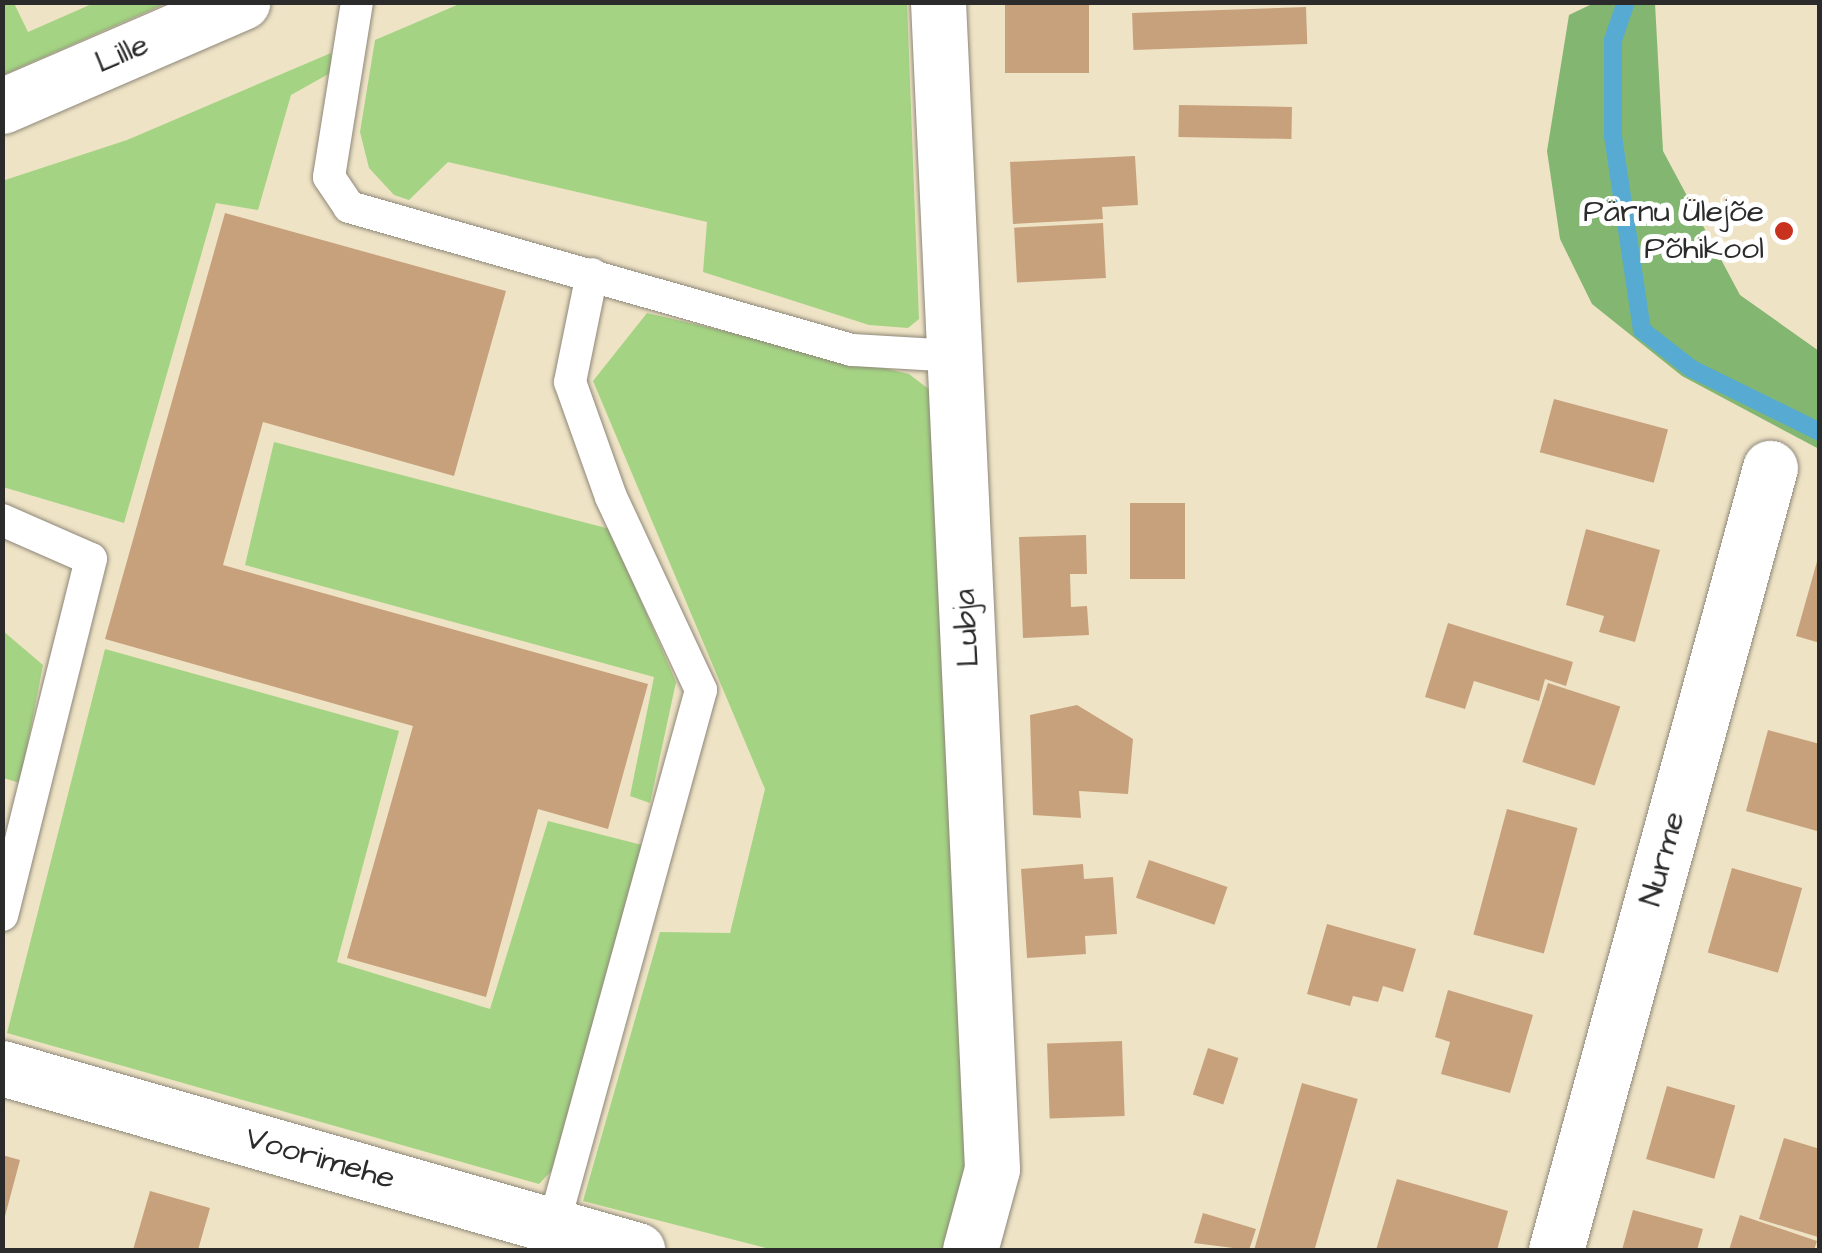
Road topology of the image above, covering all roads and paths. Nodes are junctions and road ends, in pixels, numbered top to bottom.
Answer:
1 (242, 2) edge
2 (357, 2) edge
3 (938, 2) edge
4 (2, 106) edge
5 (592, 274) junction
6 (955, 356) junction
7 (1770, 468) dead end
8 (2, 520) edge
9 (17, 798) edge
10 (2, 916) edge
11 (2, 1068) edge
12 (554, 1227) junction
13 (637, 1250) edge
14 (970, 1250) edge
15 (1556, 1250) edge

1 - 4 street, Lille
2 - 5 lane
3 - 6 street, Lubja
5 - 6 lane
5 - 12 lane
6 - 14 street, Lubja
7 - 15 street, Nurme
8 - 9 lane
9 - 10 lane
11 - 12 street, Voorimehe
12 - 13 street, Voorimehe

